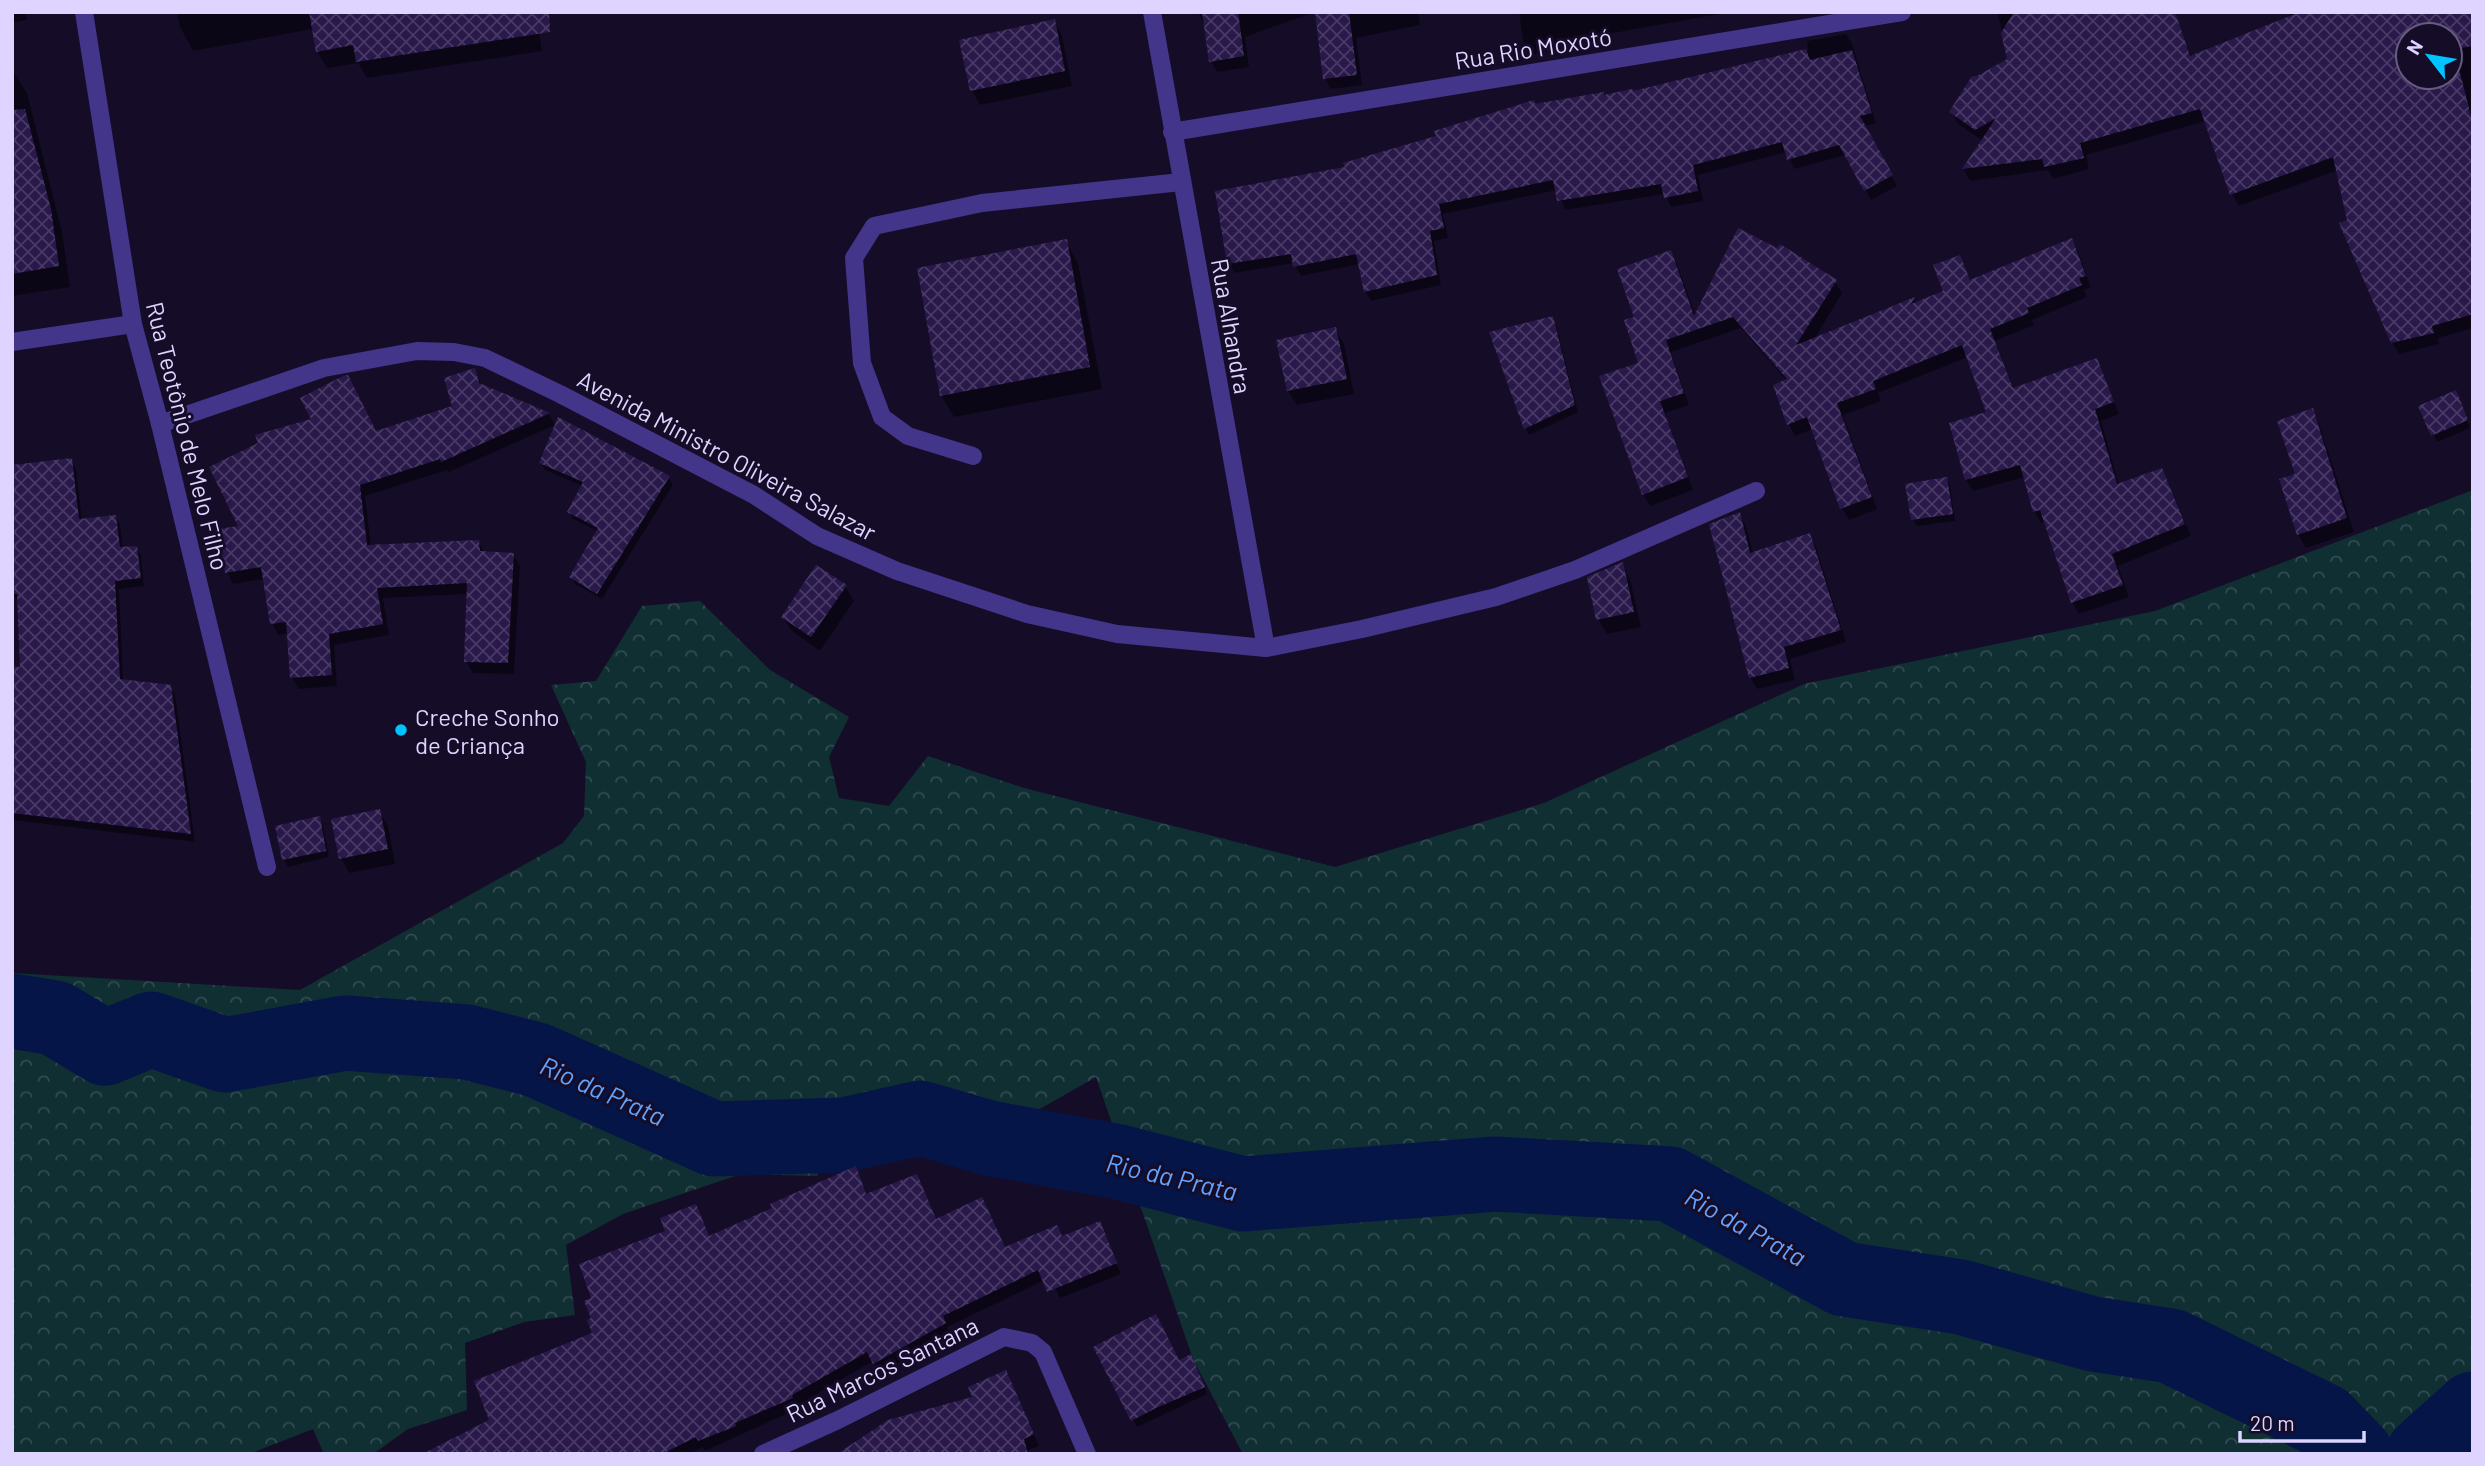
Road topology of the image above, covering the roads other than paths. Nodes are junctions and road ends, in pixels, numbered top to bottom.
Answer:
1 (84, 12) edge
2 (1152, 12) edge
3 (1902, 12) edge
4 (1172, 132) junction
5 (1181, 182) junction
6 (133, 324) junction
7 (12, 342) edge
8 (160, 424) junction
9 (973, 456) dead end
10 (1756, 491) dead end
11 (1266, 648) junction
12 (267, 867) dead end
13 (763, 1454) edge
14 (1087, 1454) edge

1 - 6 street, Rua Teotônio de Melo Filho
2 - 4 street, Rua Alhandra
3 - 4 street, Rua Rio Moxotó
4 - 5 street, Rua Alhandra
5 - 9 street
5 - 11 street, Rua Alhandra
6 - 7 street
6 - 8 street, Rua Teotônio de Melo Filho
8 - 11 street, Avenida Ministro Oliveira Salazar
8 - 12 street, Rua Teotônio de Melo Filho
10 - 11 street, Avenida Ministro Oliveira Salazar
13 - 14 street, Rua Marcos Santana

